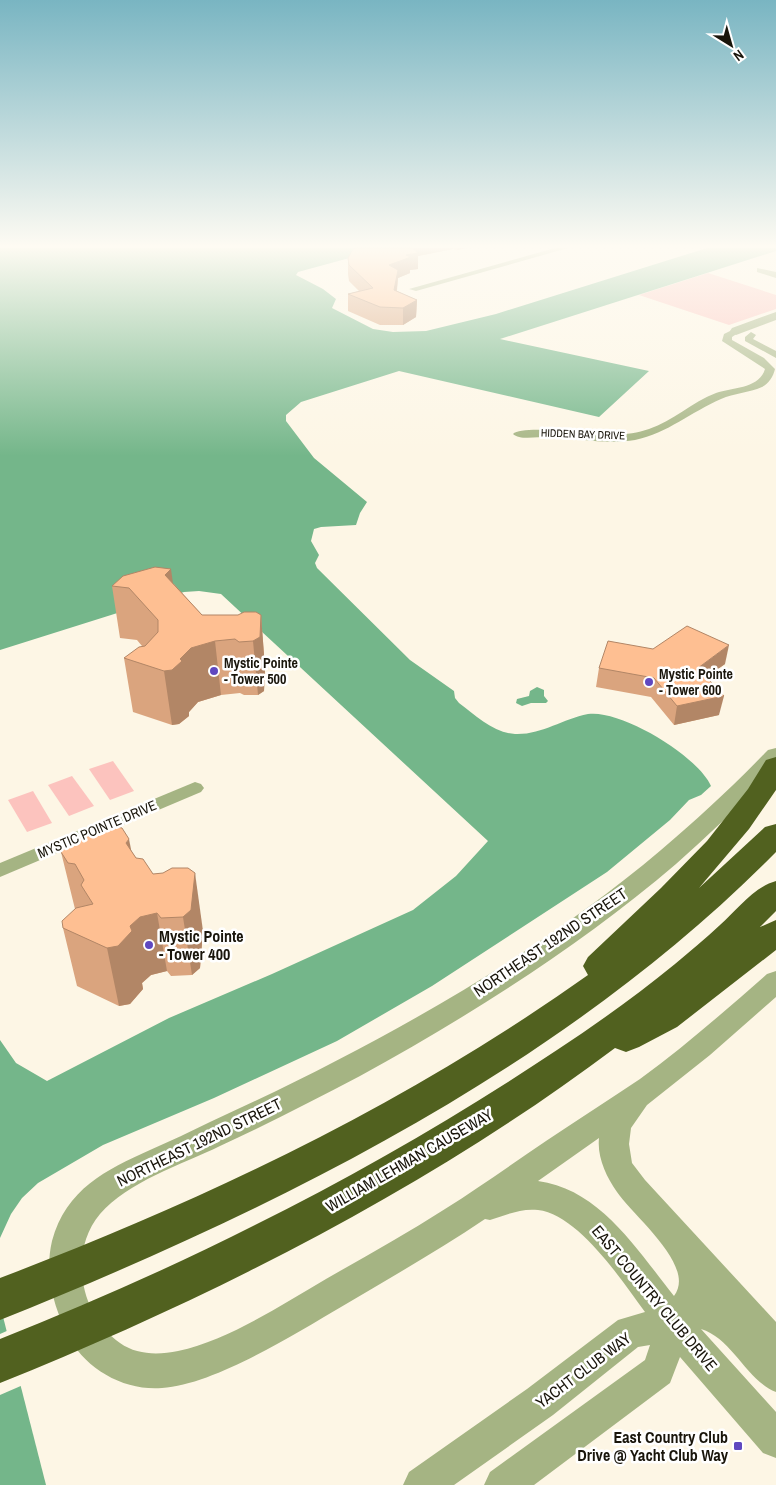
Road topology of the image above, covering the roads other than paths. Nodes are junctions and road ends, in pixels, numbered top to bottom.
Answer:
1 (773, 317) edge
2 (776, 326) edge
3 (736, 331) joint
4 (751, 335) joint
5 (776, 356) edge
6 (776, 385) edge
7 (700, 405) junction
8 (519, 434) dead end
9 (776, 755) edge
10 (776, 766) edge
11 (195, 788) dead end
12 (776, 834) edge
13 (0, 870) edge
14 (776, 892) edge
15 (776, 932) edge
16 (776, 981) edge
17 (532, 1032) junction
18 (536, 1084) junction
19 (651, 1086) junction
20 (455, 1220) junction
21 (683, 1246) junction
22 (0, 1299) edge
23 (674, 1323) junction
24 (776, 1348) edge
25 (0, 1361) edge
26 (776, 1375) edge
27 (776, 1440) edge
28 (422, 1485) edge
29 (503, 1485) edge

1 - 3 street
2 - 4 street
3 - 7 street, HIDDEN BAY DRIVE
4 - 5 street
6 - 7 street, HIDDEN BAY DRIVE
7 - 8 street, HIDDEN BAY DRIVE
9 - 20 street, NORTHEAST 192ND STREET
10 - 17 highway
11 - 13 street, MYSTIC POINTE DRIVE
12 - 17 highway
14 - 18 highway, WILLIAM LEHMAN CAUSEWAY
15 - 18 highway
16 - 19 street, NORTHEAST 192ND STREET
17 - 22 highway
18 - 25 highway, WILLIAM LEHMAN CAUSEWAY
19 - 20 street, NORTHEAST 192ND STREET
19 - 21 street
20 - 23 street, EAST COUNTRY CLUB DRIVE
21 - 23 street
21 - 24 street
23 - 26 street, YACHT CLUB WAY
23 - 27 street, EAST COUNTRY CLUB DRIVE
23 - 28 street, YACHT CLUB WAY
23 - 29 street

